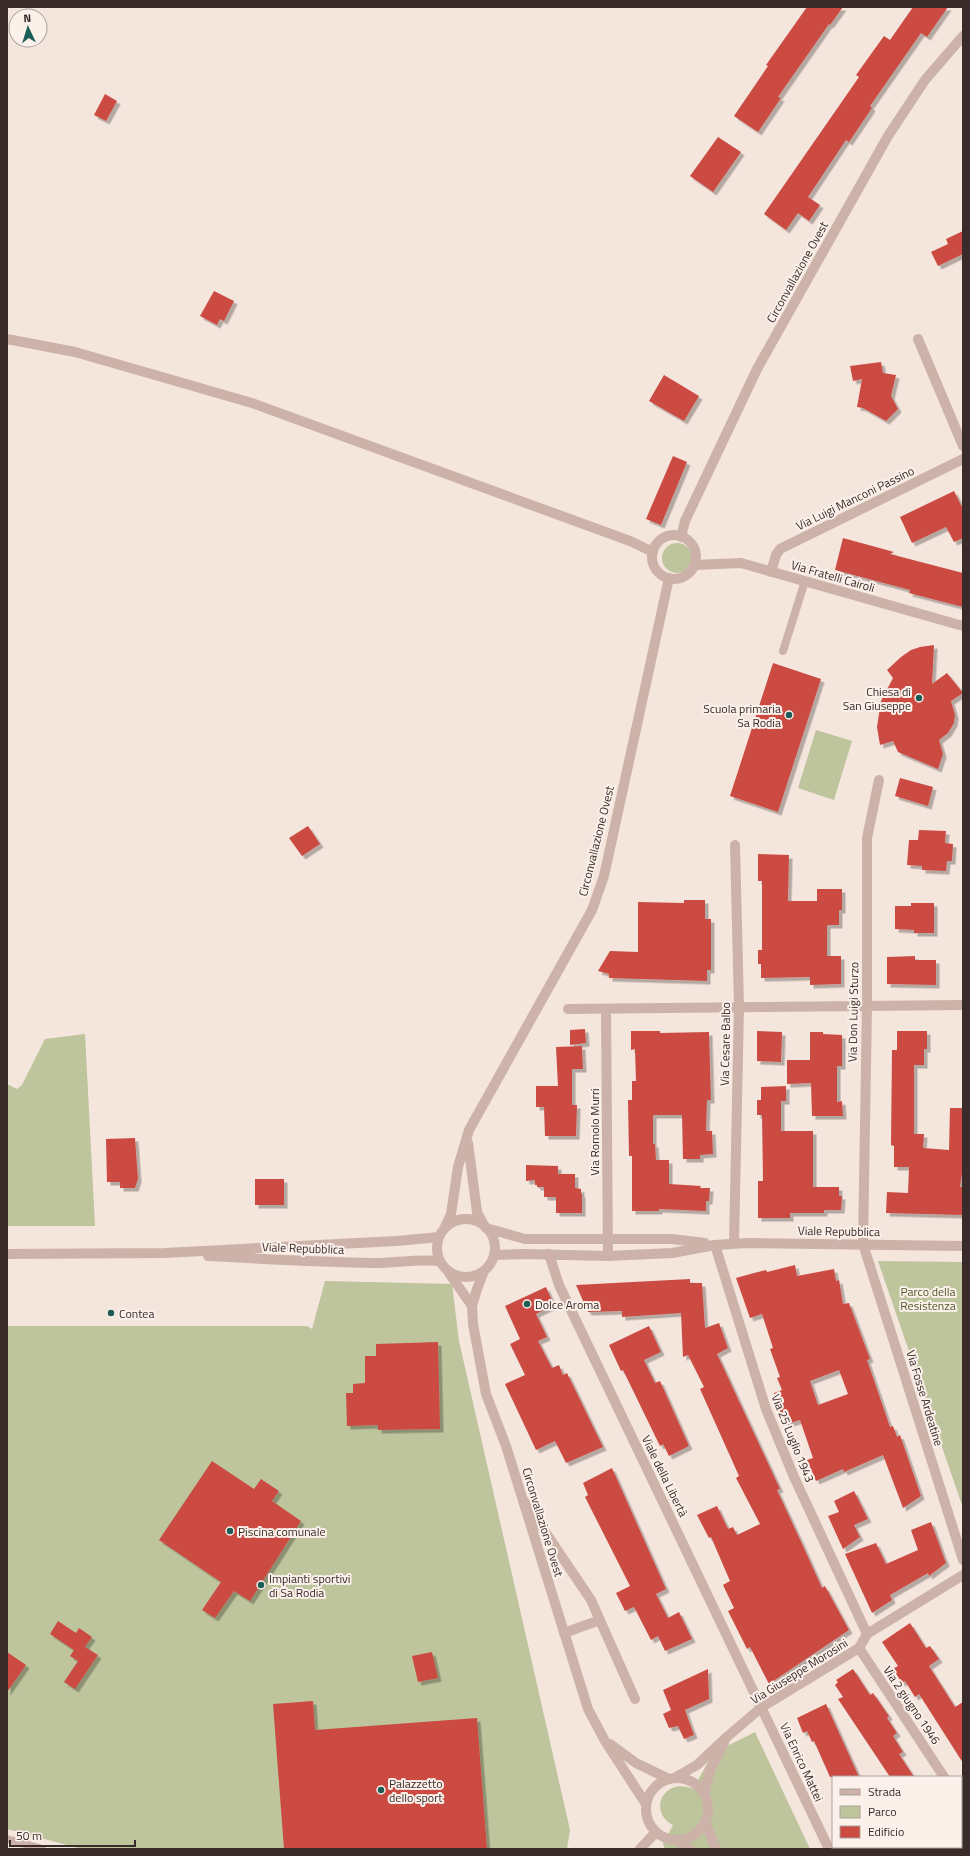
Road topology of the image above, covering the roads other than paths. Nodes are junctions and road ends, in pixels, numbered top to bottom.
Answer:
1 (963, 36) edge
2 (7, 339) edge
3 (918, 339) dead end
4 (963, 446) edge
5 (963, 459) edge
6 (681, 537) junction
7 (653, 552) junction
8 (694, 565) junction
9 (771, 572) junction
10 (669, 578) junction
11 (805, 581) junction
12 (963, 626) edge
13 (783, 651) dead end
14 (879, 780) dead end
15 (735, 845) dead end
16 (963, 1005) edge
17 (867, 1006) junction
18 (738, 1007) junction
19 (568, 1009) dead end
20 (606, 1009) junction
21 (468, 1135) junction
22 (486, 1228) junction
23 (441, 1233) junction
24 (607, 1240) junction
25 (734, 1243) junction
26 (863, 1244) junction
27 (715, 1245) junction
28 (963, 1246) edge
29 (164, 1253) junction
30 (7, 1254) edge
31 (549, 1254) junction
32 (494, 1255) junction
33 (608, 1256) junction
34 (440, 1261) junction
35 (484, 1271) junction
36 (448, 1272) junction
37 (472, 1306) junction
38 (522, 1497) junction
39 (963, 1560) edge
40 (963, 1575) edge
41 (600, 1620) junction
42 (564, 1633) junction
43 (867, 1634) junction
44 (859, 1648) junction
45 (635, 1699) dead end
46 (762, 1707) junction
47 (728, 1736) junction
48 (606, 1741) junction
49 (943, 1776) edge
50 (672, 1778) junction
51 (704, 1794) junction
52 (646, 1804) junction
53 (705, 1821) junction
54 (656, 1832) junction
55 (7, 1839) edge
56 (676, 1840) junction
57 (42, 1849) edge
58 (640, 1849) edge
59 (690, 1849) edge
60 (716, 1849) edge
61 (829, 1849) edge

1 - 6 street, Circonvallazione Ovest
2 - 7 street
3 - 4 street
5 - 9 street, Via Luigi Manconi Passino
6 - 7 street
6 - 8 street
7 - 10 street
8 - 9 street, Via Fratelli Cairoli
8 - 10 street
9 - 11 street, Via Fratelli Cairoli
10 - 21 street, Circonvallazione Ovest
11 - 12 street, Via Fratelli Cairoli
11 - 13 lane
14 - 17 street, Via Don Luigi Sturzo
15 - 18 street, Via Cesare Balbo
16 - 17 street
17 - 18 street
17 - 26 street, Via Don Luigi Sturzo
18 - 20 street
18 - 25 street, Via Cesare Balbo
19 - 20 street
20 - 24 street, Via Romolo Murri
21 - 22 street
21 - 23 street, Circonvallazione Ovest
22 - 23 street
22 - 24 street, Viale Repubblica
22 - 32 street
23 - 29 street, Viale Repubblica
23 - 34 street
24 - 27 street, Viale Repubblica
24 - 33 street, Via Romolo Murri
25 - 26 street, Viale Repubblica
25 - 27 street, Viale Repubblica
26 - 28 street, Viale Repubblica
26 - 39 street, Via Fosse Ardeatine
27 - 33 street, Viale Repubblica
27 - 43 street, Via 25 Luglio 1943
29 - 30 street, Viale Repubblica
29 - 34 street, Viale Repubblica
31 - 32 street, Viale Repubblica
31 - 33 street, Viale Repubblica
31 - 46 street, Viale della Libertà
32 - 35 street
34 - 36 street
35 - 36 street
35 - 37 street, Circonvallazione Ovest
36 - 37 street
37 - 38 street, Circonvallazione Ovest
38 - 41 street
38 - 42 street, Circonvallazione Ovest
40 - 43 street, Via Giuseppe Morosini
41 - 42 street
41 - 45 street
42 - 48 street, Circonvallazione Ovest
43 - 44 street, Via Giuseppe Morosini
44 - 46 street, Via Giuseppe Morosini
44 - 49 street, Via 2 giugno 1946
46 - 47 street, Via Giuseppe Morosini
46 - 61 street, Via Enrico Mattei
47 - 50 street, Via Giuseppe Morosini
47 - 51 street, Via Giuseppe Morosini
48 - 50 street, Circonvallazione Ovest
48 - 52 street, Circonvallazione Ovest
50 - 51 street
50 - 52 street
51 - 53 street
52 - 54 street
53 - 56 street
53 - 60 street
54 - 56 street
54 - 58 street
55 - 57 lane
56 - 59 street

